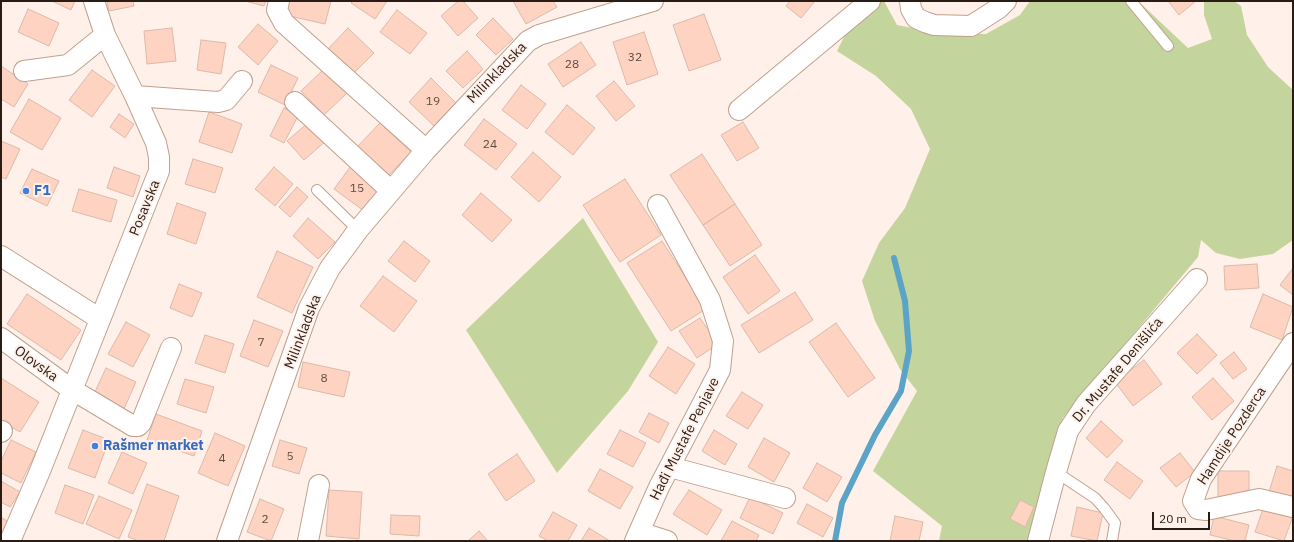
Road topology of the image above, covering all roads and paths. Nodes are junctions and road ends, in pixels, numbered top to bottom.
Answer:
1 (94, 1) edge
2 (279, 1) edge
3 (653, 1) edge
4 (870, 1) edge
5 (910, 1) edge
6 (1006, 1) edge
7 (1131, 1) edge
8 (105, 35) junction
9 (1168, 46) dead end
10 (24, 71) dead end
11 (242, 81) dead end
12 (135, 96) junction
13 (295, 102) dead end
14 (739, 110) dead end
15 (426, 150) junction
16 (317, 190) dead end
17 (391, 191) junction
18 (658, 205) dead end
19 (358, 230) junction
20 (1, 256) edge
21 (1197, 279) dead end
22 (100, 319) junction
23 (1, 338) edge
24 (1293, 343) edge
25 (171, 348) dead end
26 (71, 389) junction
27 (670, 467) junction
28 (1056, 472) junction
29 (319, 485) dead end
30 (785, 498) dead end
31 (1293, 507) edge
32 (637, 537) edge
33 (10, 541) edge
34 (227, 541) edge
35 (308, 541) edge
36 (667, 541) edge
37 (1038, 541) edge
38 (1112, 541) edge

1 - 8 street, Posavska
2 - 15 street
3 - 15 street, Milinkladska
4 - 14 street
5 - 6 street
7 - 9 lane
8 - 10 street
8 - 12 street, Posavska
11 - 12 street
12 - 22 street, Posavska
13 - 17 street
15 - 17 street, Milinkladska
16 - 19 lane
17 - 19 street, Milinkladska
18 - 27 street, Hađi Mustafe Penjave
19 - 34 street, Milinkladska
20 - 22 street
21 - 28 street, Dr. Mustafe Denišlića
22 - 26 street, Posavska
23 - 26 street, Olovska
24 - 31 street, Hamdije Pozderca
25 - 26 street
26 - 33 street, Posavska
27 - 30 street
27 - 32 street, Hađi Mustafe Penjave
28 - 37 street, Dr. Mustafe Denišlića
28 - 38 lane
29 - 35 street
32 - 36 street

